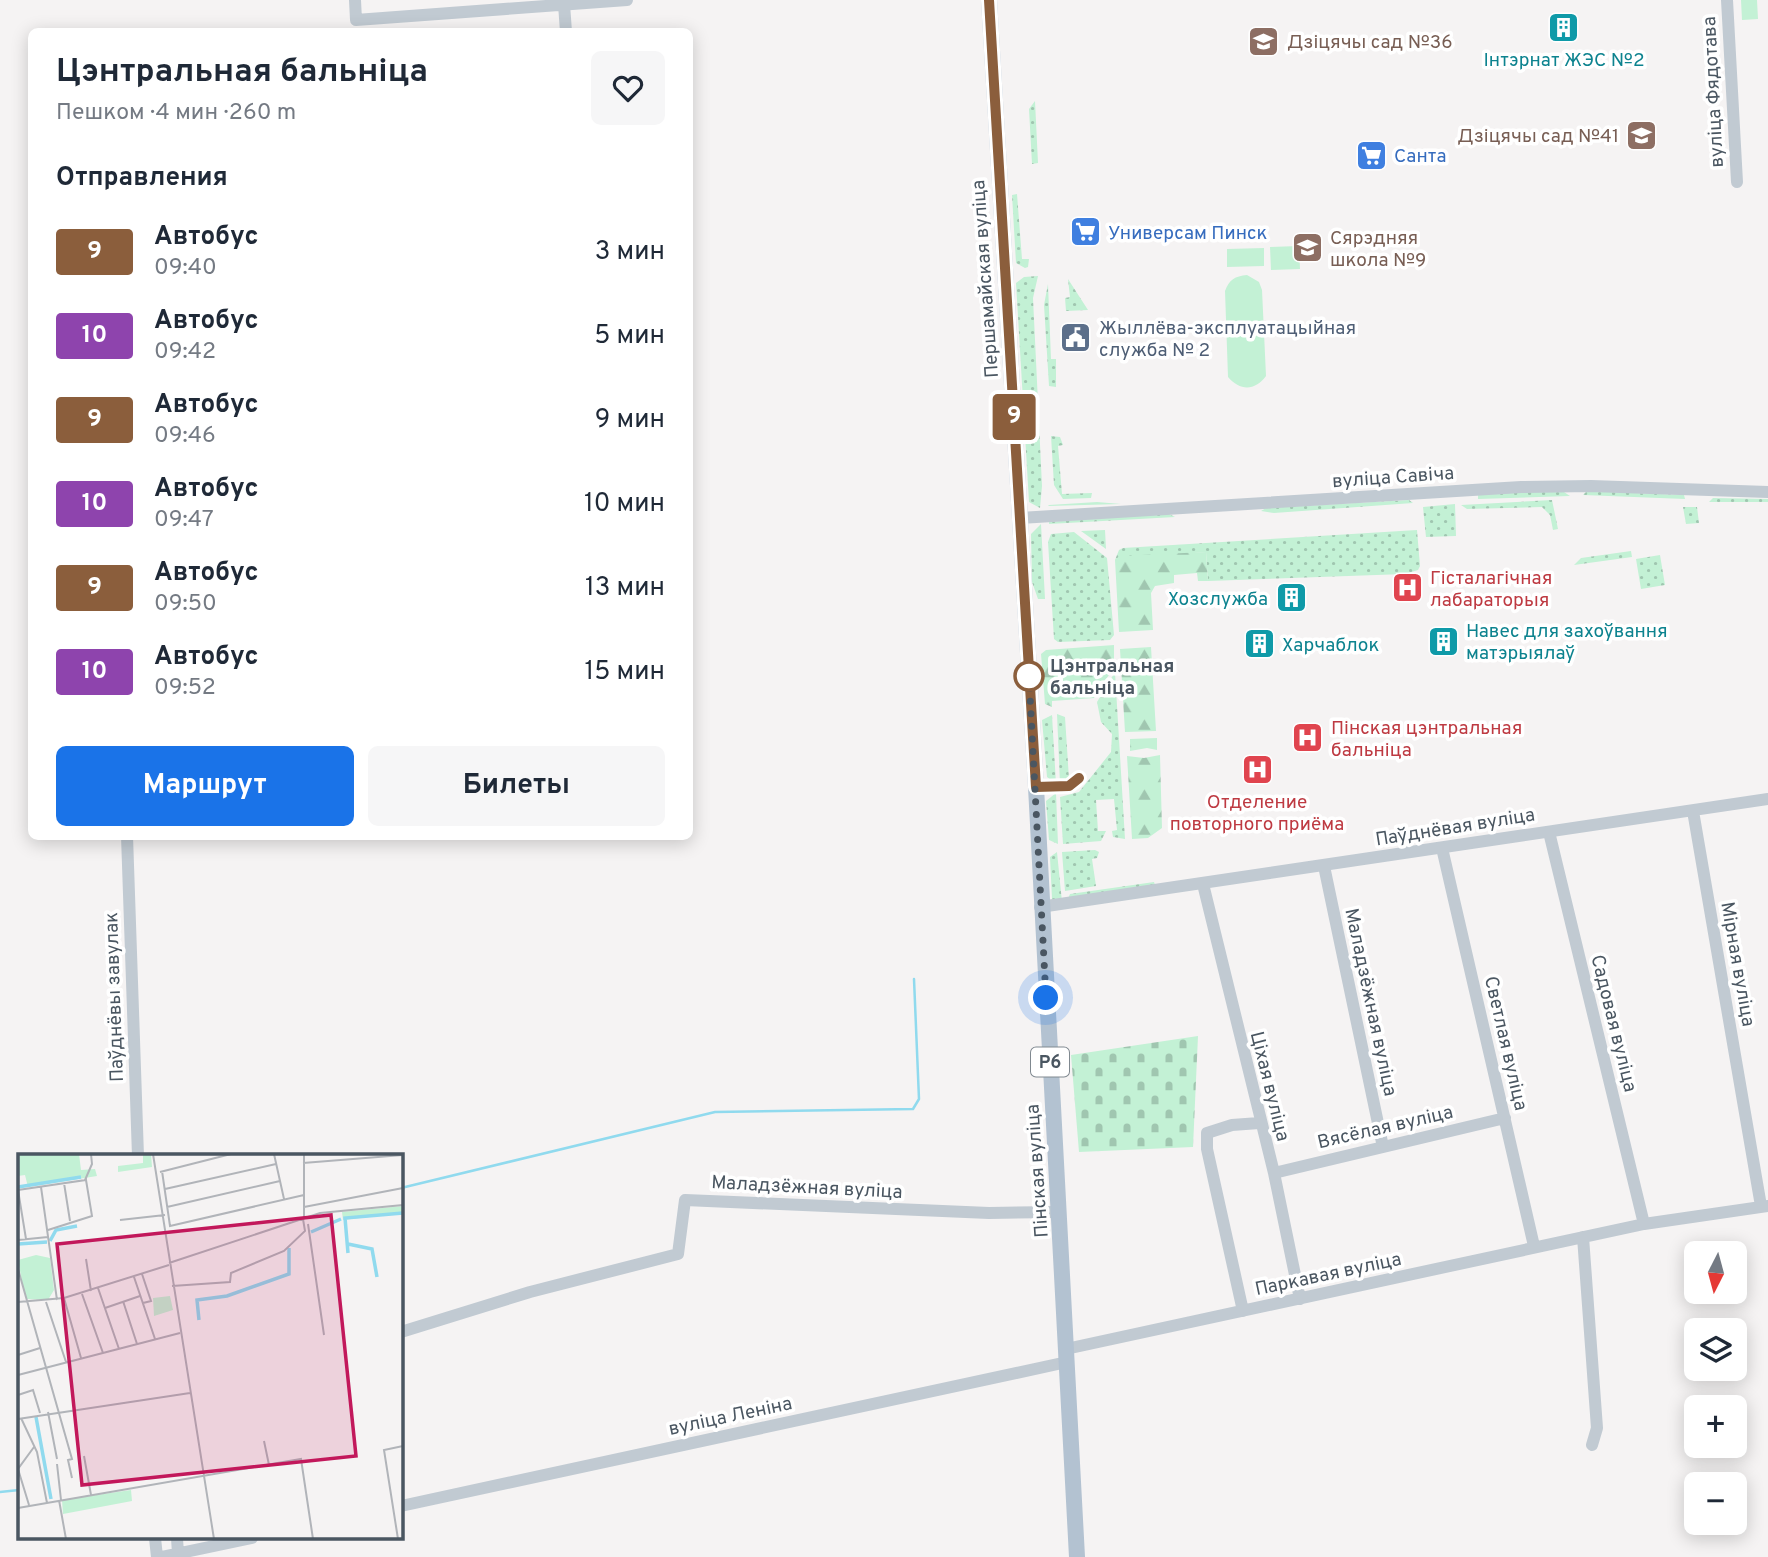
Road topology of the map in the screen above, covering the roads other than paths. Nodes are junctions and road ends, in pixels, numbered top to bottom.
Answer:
1 (355, 0) edge
2 (627, 0) edge
3 (989, 0) edge
4 (1727, 0) edge
5 (564, 4) junction
6 (565, 27) edge
7 (1737, 182) dead end
8 (1768, 492) edge
9 (1020, 519) junction
10 (1768, 799) edge
11 (1693, 811) junction
12 (1549, 832) junction
13 (127, 840) edge
14 (1442, 848) junction
15 (1324, 866) junction
16 (1203, 884) junction
17 (1040, 907) junction
18 (1505, 1118) junction
19 (1259, 1123) junction
20 (1383, 1147) junction
21 (138, 1154) edge
22 (1273, 1173) junction
23 (1764, 1206) edge
24 (1059, 1212) junction
25 (1643, 1224) junction
26 (1583, 1237) junction
27 (1534, 1247) junction
28 (1300, 1299) junction
29 (1242, 1311) junction
30 (402, 1332) edge
31 (1072, 1352) junction
32 (1592, 1445) dead end
33 (402, 1506) edge
34 (156, 1540) edge
35 (176, 1540) edge
36 (242, 1540) edge
37 (168, 1556) edge
38 (1077, 1557) edge

1 - 5 street
2 - 5 street
3 - 9 main road, Першамайская вуліца / Р6
4 - 7 street, вуліца Фядотава
5 - 6 street
8 - 9 street, вуліца Савіча
9 - 17 main road, Першамайская вуліца / Р6
10 - 11 street, Паўднёвая вуліца
11 - 12 street, Паўднёвая вуліца
11 - 23 street, Мірная вуліца
12 - 14 street, Паўднёвая вуліца
12 - 25 street, Садовая вуліца
13 - 21 street, Паўднёвы завулак
14 - 15 street, Паўднёвая вуліца
14 - 18 street, Светлая вуліца
15 - 16 street, Паўднёвая вуліца
15 - 20 street, Маладзёжная вуліца
16 - 17 street, Паўднёвая вуліца
16 - 19 street, Ціхая вуліца
17 - 24 main road, Пінская вуліца / Р6
18 - 20 street, Вясёлая вуліца
18 - 27 street, Светлая вуліца
19 - 22 street, Ціхая вуліца
19 - 29 street
20 - 22 street, Вясёлая вуліца
22 - 28 street, Ціхая вуліца
23 - 25 street, Паркавая вуліца
24 - 30 street, Маладзёжная вуліца
24 - 31 main road, Пінская вуліца / Р6
25 - 26 street, Паркавая вуліца
26 - 27 street, Паркавая вуліца
26 - 32 street
27 - 28 street, Паркавая вуліца
28 - 29 street, Паркавая вуліца
29 - 31 street, Паркавая вуліца
31 - 33 street, вуліца Леніна
31 - 38 main road, Пінская вуліца / Р6
34 - 37 street
35 - 37 street
36 - 37 street

